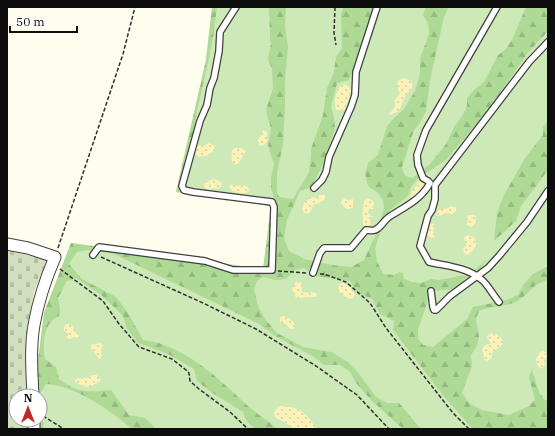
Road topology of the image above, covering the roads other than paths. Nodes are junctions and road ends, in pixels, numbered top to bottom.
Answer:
1 (236, 7) edge
2 (377, 7) edge
3 (497, 7) edge
4 (548, 42) edge
5 (314, 188) dead end
6 (548, 191) edge
7 (7, 244) edge
8 (94, 255) road end
9 (313, 273) road end
10 (476, 276) junction
11 (431, 291) dead end
12 (499, 302) dead end
13 (33, 388) edge

1 - 8 lane
2 - 5 lane
3 - 9 lane
4 - 10 lane
6 - 10 lane
7 - 13 street
10 - 11 lane
10 - 12 lane

